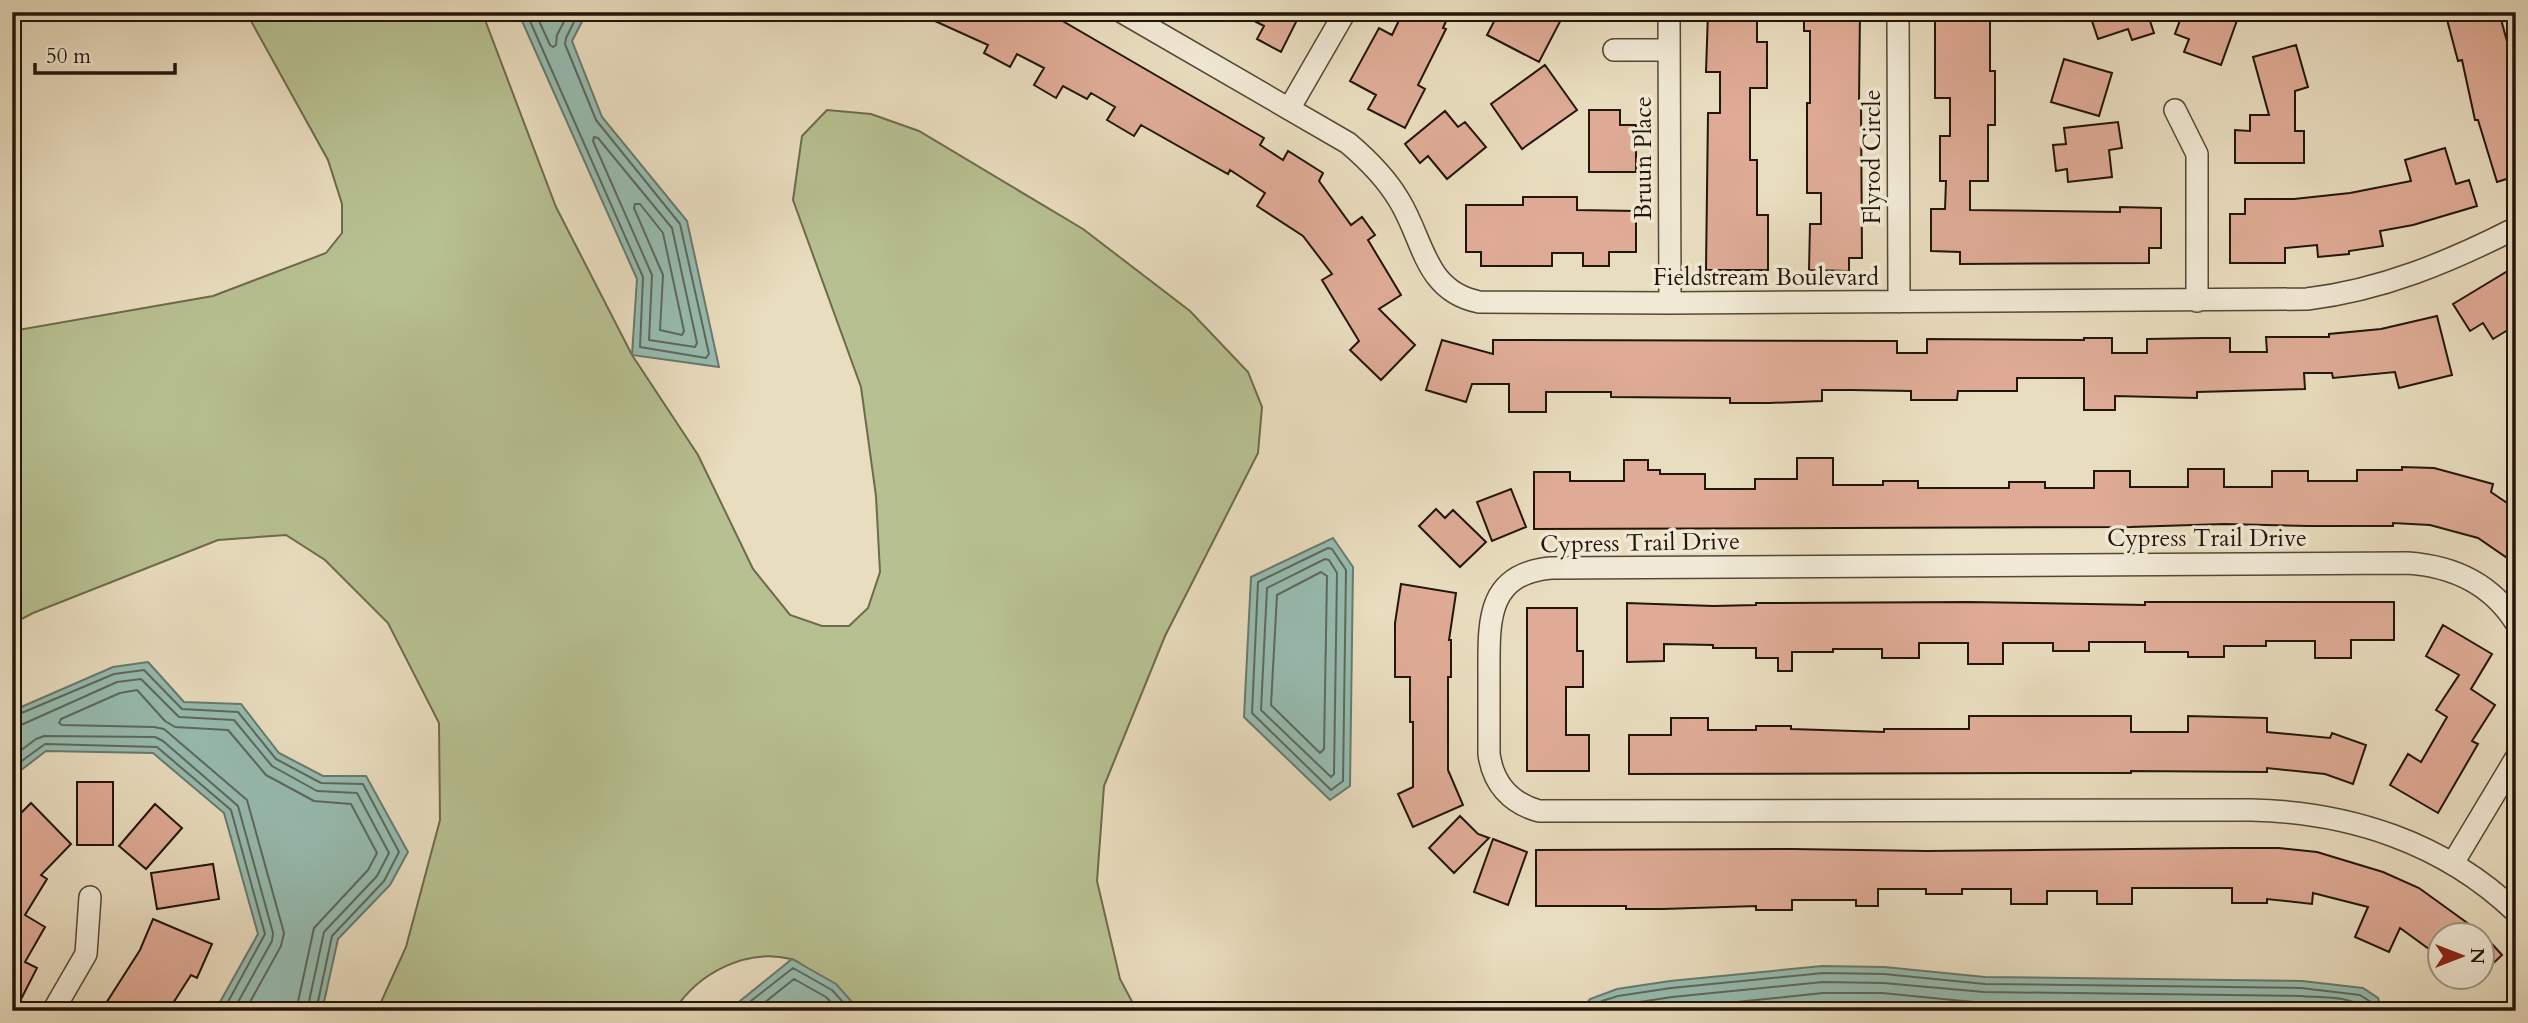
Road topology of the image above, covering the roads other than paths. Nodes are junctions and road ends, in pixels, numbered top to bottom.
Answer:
1 (1122, 12) edge
2 (1345, 12) edge
3 (1669, 12) edge
4 (1898, 12) edge
5 (1614, 50) dead end
6 (1669, 50) junction
7 (1289, 109) junction
8 (2175, 110) dead end
9 (2516, 229) edge
10 (2197, 301) junction
11 (1899, 302) junction
12 (1670, 303) junction
13 (2516, 623) edge
14 (2516, 758) edge
15 (2453, 863) junction
16 (90, 897) dead end
17 (2516, 912) edge
18 (53, 1011) edge

1 - 7 street, Fieldstream Boulevard
2 - 7 street
3 - 6 street, Bruun Place
4 - 11 street, Flyrod Circle
5 - 6 street
6 - 12 street, Bruun Place
7 - 12 street, Fieldstream Boulevard
8 - 10 street
9 - 10 street, Fieldstream Boulevard
10 - 11 street, Fieldstream Boulevard
11 - 12 street, Fieldstream Boulevard
13 - 15 street, Cypress Trail Drive
14 - 15 street
15 - 17 street, Cypress Trail Drive
16 - 18 street

